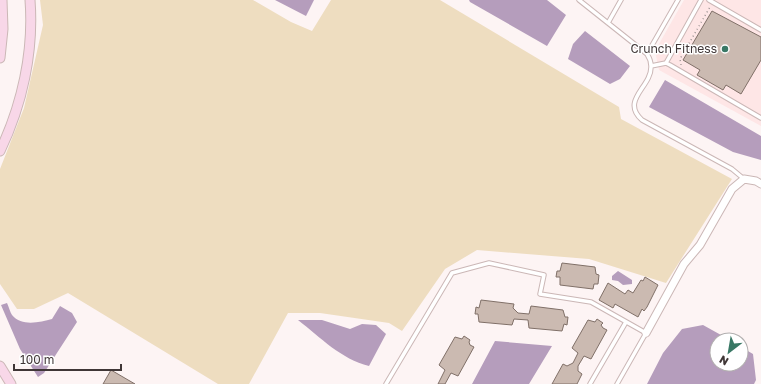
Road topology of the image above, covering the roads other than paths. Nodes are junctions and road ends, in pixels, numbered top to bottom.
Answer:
1 (2, 0) edge
2 (30, 0) edge
3 (579, 0) edge
4 (621, 0) edge
5 (678, 0) edge
6 (701, 0) edge
7 (709, 0) edge
8 (608, 23) junction
9 (761, 30) edge
10 (647, 54) junction
11 (0, 58) edge
12 (666, 63) junction
13 (651, 66) junction
14 (761, 118) edge
15 (0, 151) edge
16 (744, 179) junction
17 (761, 184) edge
18 (626, 322) junction
19 (646, 333) junction
20 (0, 366) edge
21 (11, 384) edge
22 (386, 384) edge
23 (590, 384) edge
24 (617, 384) edge

1 - 11 main road
2 - 15 main road
3 - 8 lane
4 - 8 lane
5 - 10 lane
6 - 12 lane
7 - 9 lane
8 - 10 lane
10 - 13 lane
12 - 13 lane
12 - 14 lane
13 - 16 lane
16 - 17 street
16 - 19 street
18 - 19 lane
18 - 22 lane
18 - 23 lane
19 - 24 lane
20 - 21 main road

